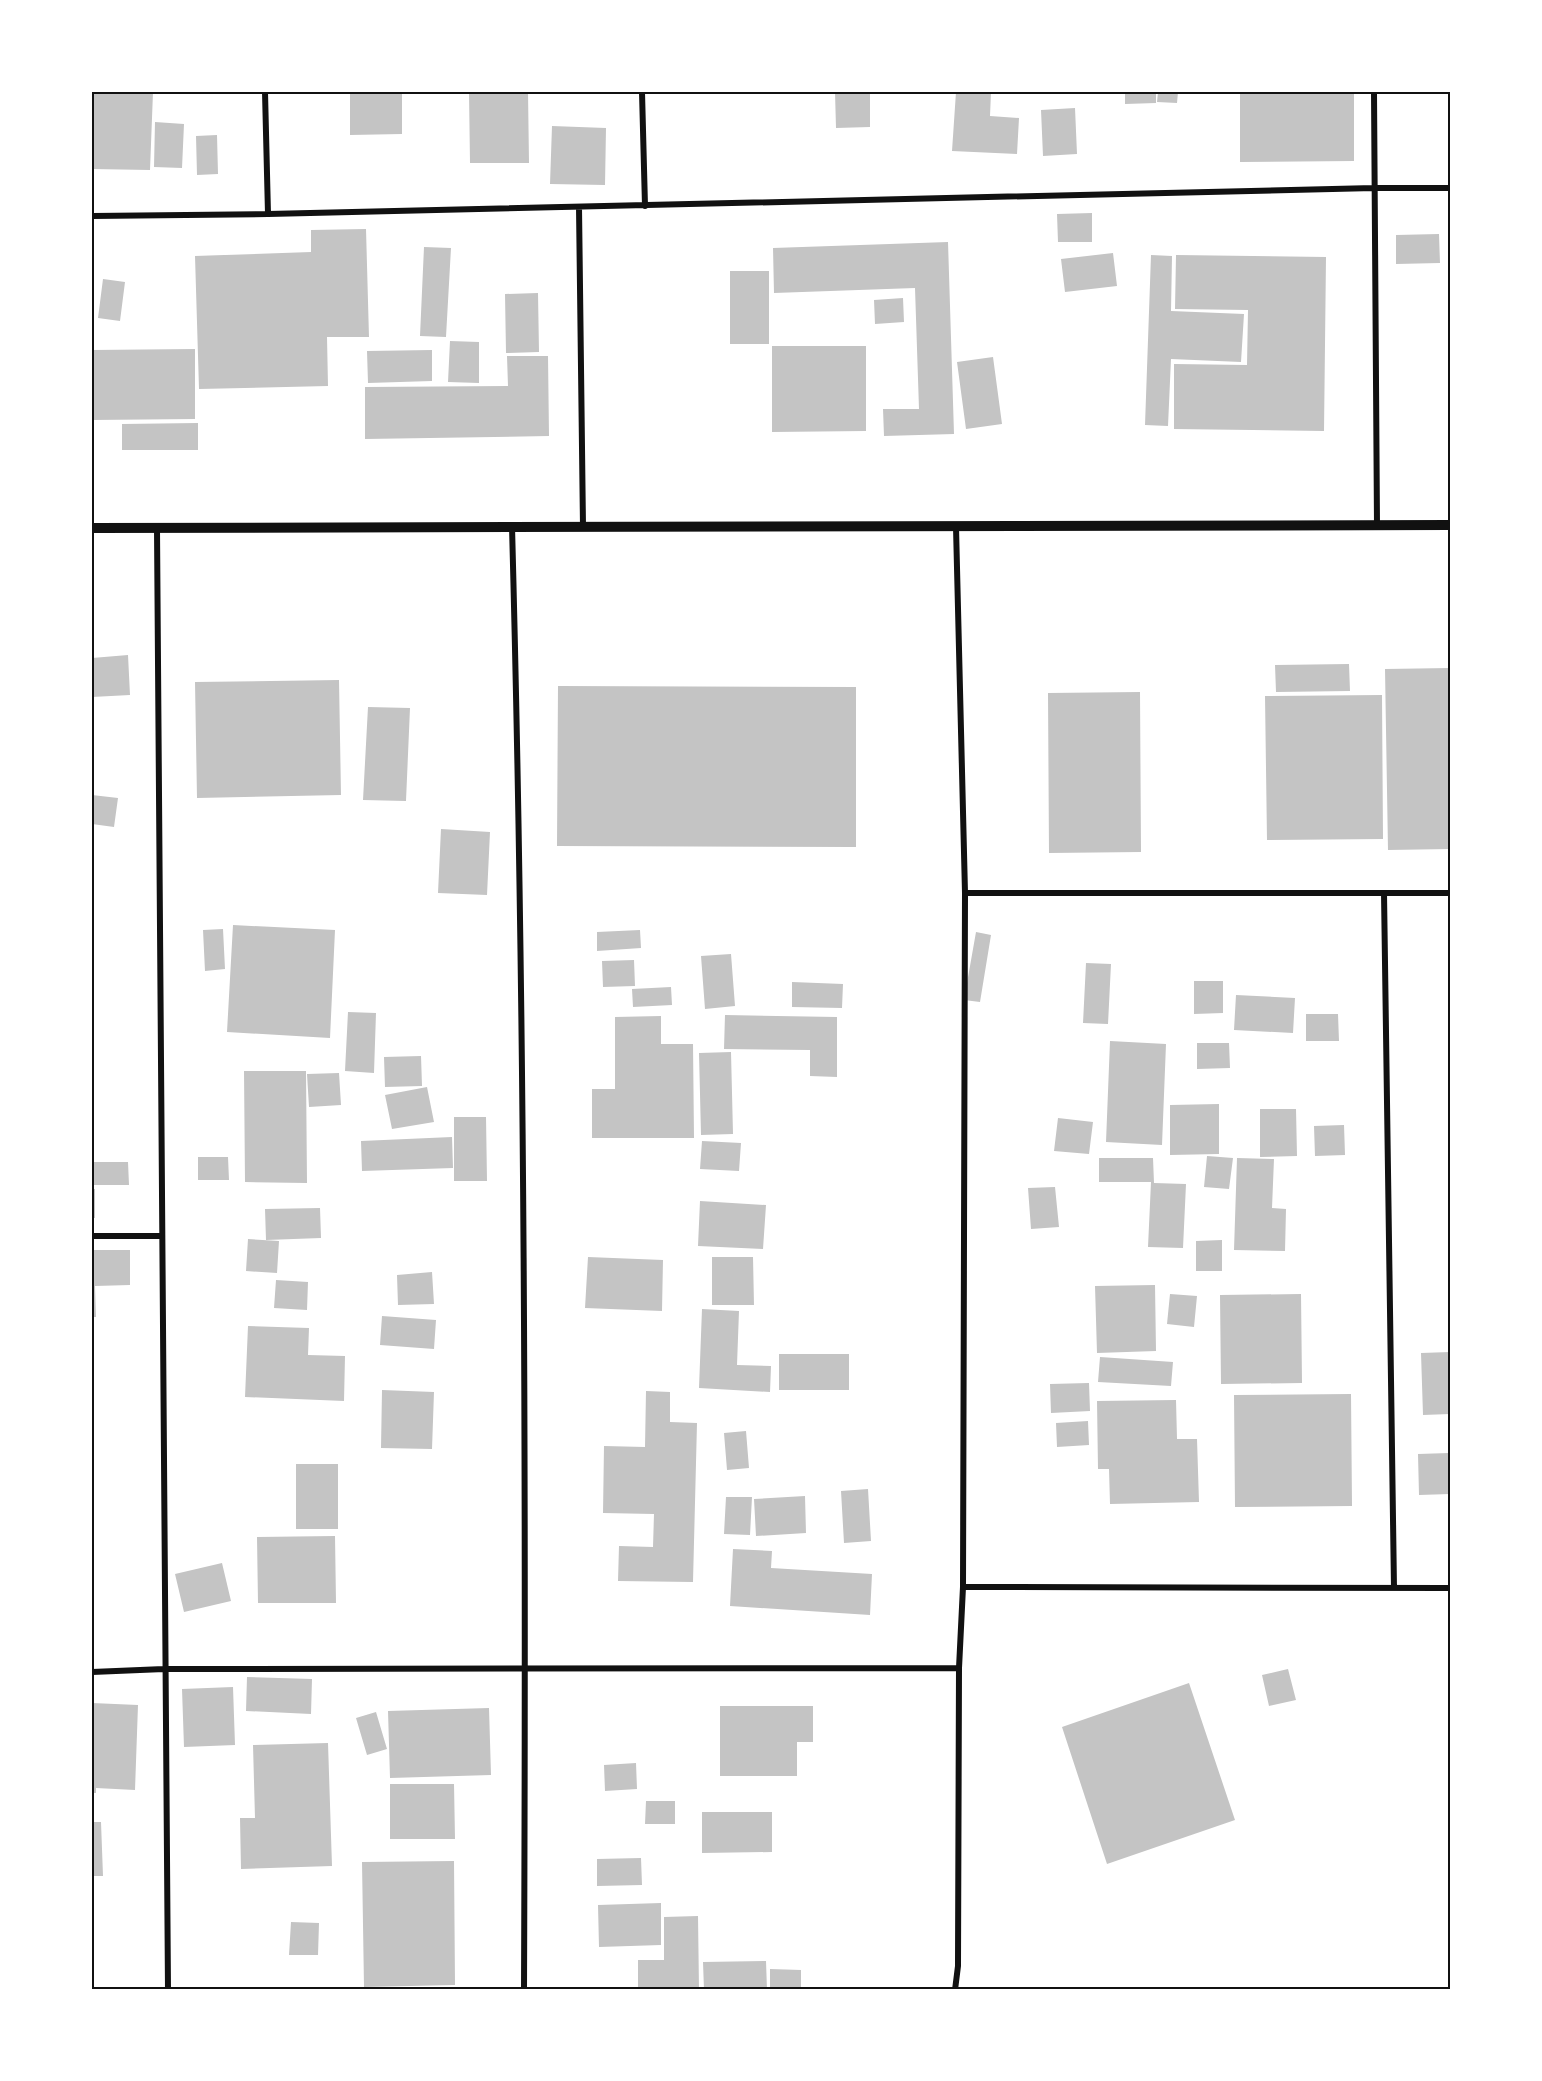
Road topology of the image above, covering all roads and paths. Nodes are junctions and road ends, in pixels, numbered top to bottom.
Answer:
1 (265, 92) edge
2 (642, 92) edge
3 (1374, 92) edge
4 (1374, 188) junction
5 (1450, 188) edge
6 (645, 206) junction
7 (579, 207) junction
8 (268, 214) junction
9 (92, 216) edge
10 (1377, 525) junction
11 (1450, 525) edge
12 (512, 526) junction
13 (956, 527) junction
14 (92, 528) edge
15 (583, 528) junction
16 (157, 529) junction
17 (1450, 892) edge
18 (965, 893) junction
19 (1384, 893) junction
20 (92, 1236) edge
21 (162, 1236) junction
22 (963, 1587) junction
23 (1394, 1588) junction
24 (1450, 1588) edge
25 (525, 1668) junction
26 (959, 1668) junction
27 (164, 1669) junction
28 (92, 1672) edge
29 (168, 1989) edge
30 (524, 1989) edge
31 (955, 1989) edge

1 - 8 street
2 - 6 street
3 - 4 street
4 - 5 street
4 - 6 street
4 - 10 street
6 - 7 street
7 - 8 street
7 - 15 street
8 - 9 street
10 - 11 street
10 - 13 street
12 - 15 street
12 - 16 street
12 - 25 street
13 - 15 street
13 - 18 street
14 - 16 street
16 - 21 street
17 - 19 street
18 - 19 street
18 - 22 street
19 - 23 street
20 - 21 street
21 - 27 street
22 - 23 street
22 - 26 street
23 - 24 street
25 - 26 street
25 - 27 street
25 - 30 street
26 - 31 street
27 - 28 street
27 - 29 street

